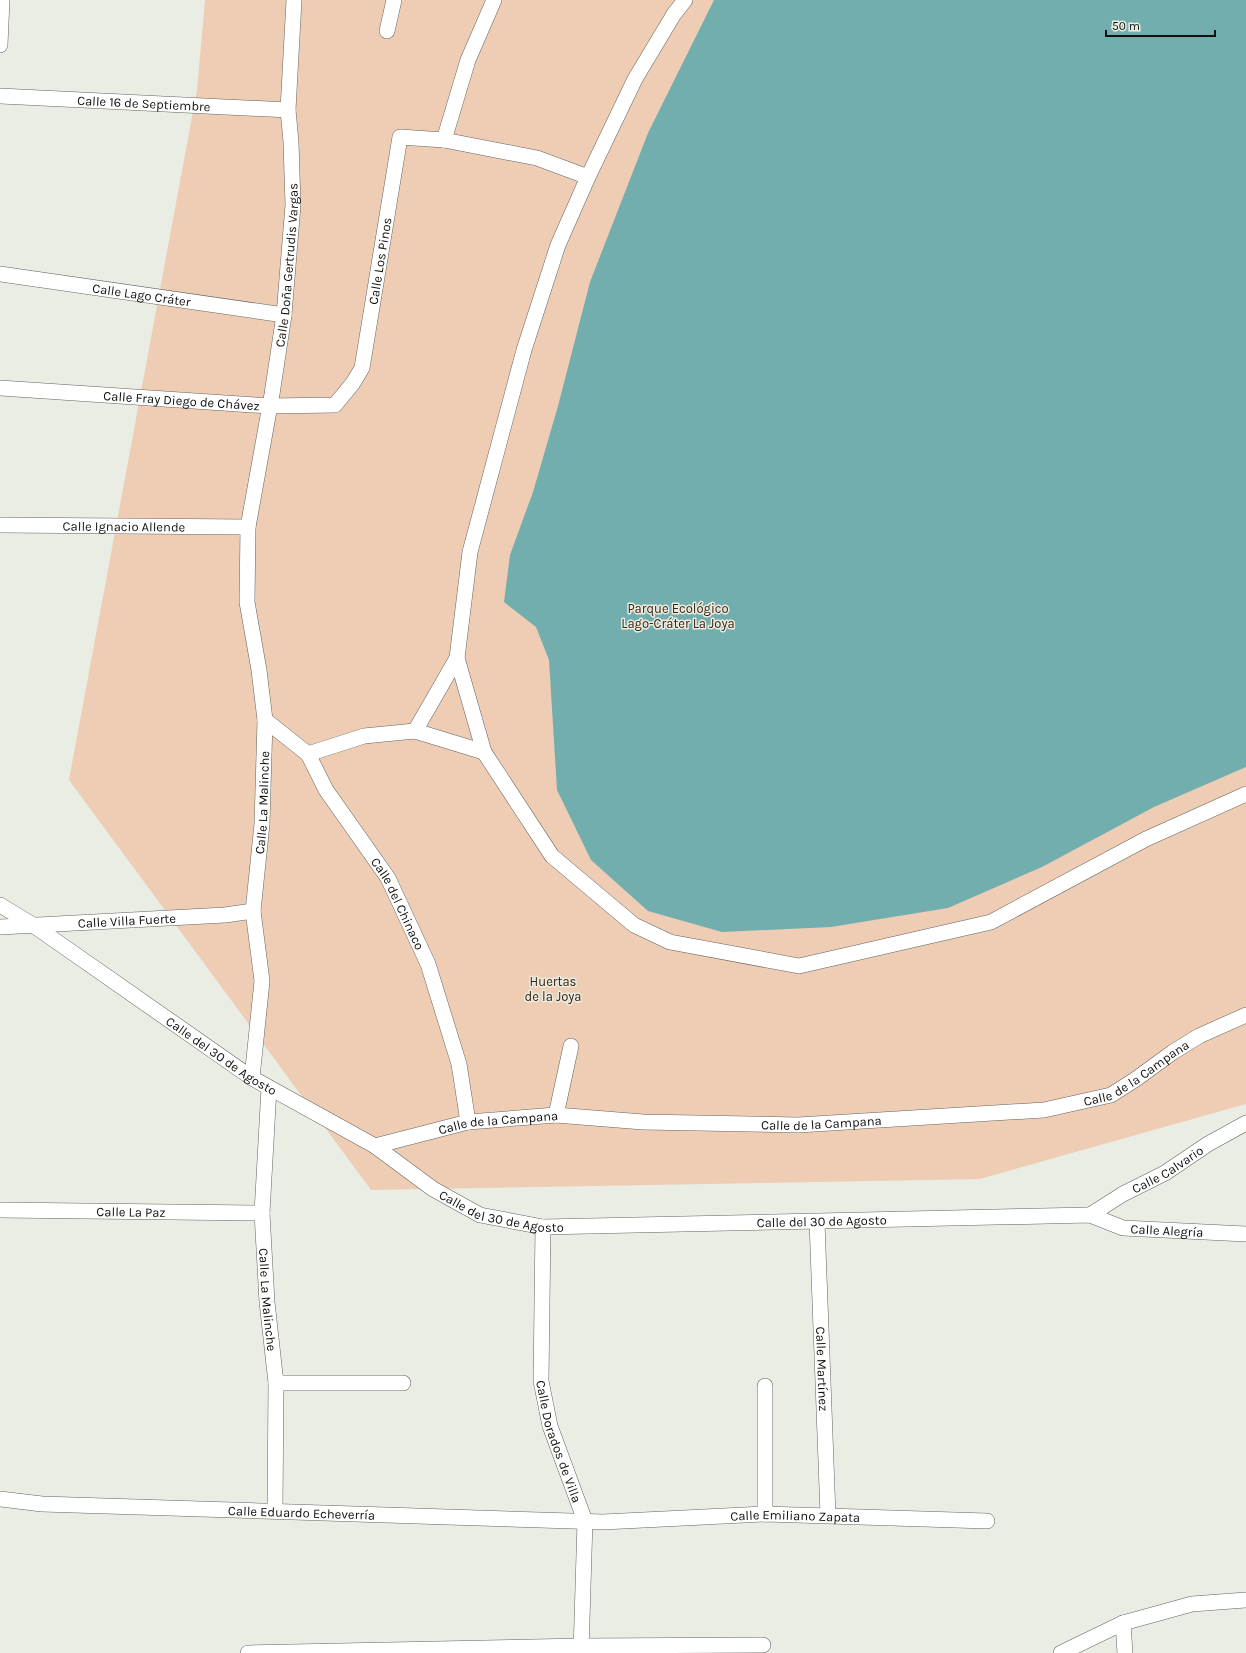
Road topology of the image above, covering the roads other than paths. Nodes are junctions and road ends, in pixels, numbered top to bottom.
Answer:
1 (2, 0) edge
2 (294, 0) edge
3 (394, 0) edge
4 (494, 0) edge
5 (685, 0) edge
6 (387, 31) dead end
7 (0, 45) edge
8 (0, 96) edge
9 (288, 110) junction
10 (444, 140) junction
11 (588, 177) junction
12 (0, 274) edge
13 (284, 314) junction
14 (353, 383) joint
15 (0, 388) edge
16 (269, 406) junction
17 (0, 525) edge
18 (248, 527) junction
19 (457, 658) junction
20 (265, 720) junction
21 (415, 731) junction
22 (484, 752) junction
23 (308, 754) junction
24 (1246, 794) edge
25 (0, 905) edge
26 (252, 911) junction
27 (33, 925) junction
28 (0, 927) edge
29 (1246, 1015) edge
30 (571, 1046) dead end
31 (252, 1078) junction
32 (269, 1088) junction
33 (556, 1115) junction
34 (468, 1122) junction
35 (1246, 1123) edge
36 (375, 1146) junction
37 (0, 1210) edge
38 (262, 1213) junction
39 (1090, 1216) junction
40 (817, 1222) junction
41 (542, 1227) junction
42 (1246, 1234) edge
43 (276, 1383) junction
44 (403, 1383) dead end
45 (766, 1386) dead end
46 (0, 1499) edge
47 (275, 1510) junction
48 (765, 1514) junction
49 (828, 1515) junction
50 (585, 1521) junction
51 (987, 1521) dead end
52 (603, 1522) joint
53 (1246, 1600) edge
54 (1123, 1623) junction
55 (763, 1645) dead end
56 (581, 1649) edge
57 (248, 1653) edge
58 (1061, 1653) edge
59 (1125, 1653) edge

1 - 7 street
2 - 9 street, Calle Doña Gertrudis Vargas
3 - 6 street
4 - 10 street
5 - 11 street
8 - 9 street, Calle 16 de Septiembre
9 - 13 street, Calle Doña Gertrudis Vargas
10 - 11 street
10 - 14 street, Calle Los Pinos
11 - 19 street
12 - 13 street, Calle Lago Cráter
13 - 16 street, Calle Doña Gertrudis Vargas
14 - 16 street, Calle Fray Diego de Chávez
15 - 16 street, Calle Fray Diego de Chávez
16 - 18 street, Calle Doña Gertrudis Vargas
17 - 18 street, Calle Ignacio Allende
18 - 20 street, Calle La Malinche
19 - 21 street
19 - 22 street
20 - 23 street, Calle del Chinaco
20 - 26 street, Calle La Malinche
21 - 22 street
21 - 23 street
22 - 24 street
23 - 34 street, Calle del Chinaco
25 - 27 street, Calle del 30 de Agosto
26 - 27 street, Calle Villa Fuerte
26 - 31 street, Calle La Malinche
27 - 28 street, Calle Villa Fuerte
27 - 31 street, Calle del 30 de Agosto
29 - 33 street, Calle de la Campana
30 - 33 street
31 - 32 street, Calle del 30 de Agosto
32 - 36 street, Calle del 30 de Agosto
32 - 38 street, Calle La Malinche
33 - 34 street, Calle de la Campana
34 - 36 street, Calle de la Campana
35 - 39 street, Calle Calvario
36 - 41 street, Calle del 30 de Agosto
37 - 38 street, Calle La Paz
38 - 43 street, Calle La Malinche
39 - 40 street, Calle del 30 de Agosto
39 - 42 street, Calle Alegría
40 - 41 street, Calle del 30 de Agosto
40 - 49 street, Calle Martínez
41 - 50 street, Calle Dorados de Villa
43 - 44 street
43 - 47 street, Calle La Malinche
45 - 48 street
46 - 47 street, Calle Eduardo Echeverría
47 - 50 street, Calle Eduardo Echeverría
48 - 49 street, Calle Emiliano Zapata
48 - 52 street, Calle Emiliano Zapata
49 - 51 street, Calle Emiliano Zapata
50 - 52 street, Calle Eduardo Echeverría
50 - 56 street, Calle Dorados de Villa
53 - 54 street
54 - 58 street
54 - 59 street
55 - 56 street
56 - 57 street

